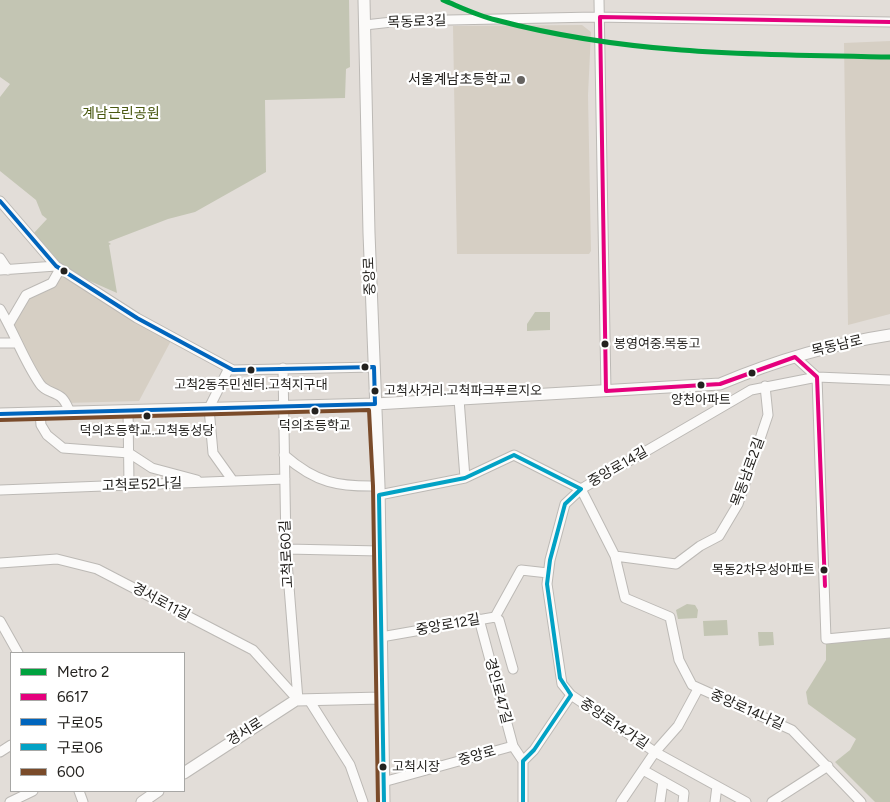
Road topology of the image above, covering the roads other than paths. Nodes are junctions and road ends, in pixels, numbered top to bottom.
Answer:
1 (364, 0) edge
2 (599, 0) edge
3 (600, 17) junction
4 (890, 22) edge
5 (364, 25) junction
6 (600, 31) junction
7 (606, 56) dead end
8 (1, 203) edge
9 (0, 258) edge
10 (58, 268) junction
11 (4, 270) edge
12 (0, 310) edge
13 (9, 324) junction
14 (890, 335) edge
15 (0, 343) edge
16 (16, 343) junction
17 (610, 357) dead end
18 (795, 357) junction
19 (374, 367) junction
20 (229, 368) junction
21 (282, 368) junction
22 (817, 378) junction
23 (890, 380) edge
24 (606, 386) junction
25 (766, 386) junction
26 (459, 399) junction
27 (375, 404) junction
28 (284, 406) junction
29 (210, 408) junction
30 (128, 410) junction
31 (70, 412) junction
32 (40, 413) junction
33 (0, 414) edge
34 (128, 453) junction
35 (284, 455) junction
36 (465, 478) junction
37 (285, 479) junction
38 (233, 481) junction
39 (206, 482) junction
40 (129, 485) junction
41 (582, 489) junction
42 (0, 490) edge
43 (379, 491) junction
44 (286, 549) junction
45 (380, 551) junction
46 (615, 556) junction
47 (0, 563) edge
48 (548, 573) junction
49 (495, 617) junction
50 (479, 619) junction
51 (0, 621) edge
52 (890, 633) edge
53 (381, 637) junction
54 (17, 652) edge
55 (513, 669) dead end
56 (698, 689) junction
57 (571, 695) junction
58 (382, 698) junction
59 (301, 700) junction
60 (513, 746) junction
61 (656, 752) junction
62 (523, 761) junction
63 (828, 766) junction
64 (644, 770) junction
65 (185, 772) edge
66 (663, 781) junction
67 (383, 782) junction
68 (717, 786) junction
69 (28, 792) edge
70 (157, 792) edge
71 (10, 802) edge
72 (142, 802) edge
73 (363, 802) edge
74 (384, 802) edge
75 (523, 802) edge
76 (622, 802) edge
77 (660, 802) edge
78 (683, 802) edge
79 (715, 802) edge
80 (746, 802) edge
81 (772, 802) edge
82 (861, 802) edge

1 - 5 main road, 중앙로
2 - 3 street
3 - 4 street, 목동로3길
3 - 5 street, 목동로3길
3 - 6 street
5 - 19 main road, 중앙로
6 - 7 street
6 - 24 street
8 - 10 street
9 - 11 street
10 - 11 street
10 - 13 street
10 - 20 street
12 - 13 street
13 - 16 street
14 - 18 main road, 목동남로
15 - 16 street
16 - 31 street
17 - 24 street
18 - 22 street
18 - 24 main road, 목동남로
19 - 21 street
19 - 27 main road, 중앙로
20 - 21 street
20 - 29 street
21 - 28 street, 고척로60길
22 - 23 street
22 - 25 street
22 - 52 street
24 - 26 main road, 목동남로
25 - 41 street, 중앙로14길
25 - 46 street, 목동남로2길
26 - 27 main road, 목동남로
26 - 36 street
27 - 28 main road, 목동남로
27 - 43 main road, 중앙로
28 - 29 main road, 목동남로
28 - 35 street, 고척로60길
29 - 30 main road, 목동남로
29 - 38 street
30 - 31 main road, 목동남로
30 - 34 street
31 - 32 main road, 목동남로
32 - 33 main road, 목동남로
32 - 34 street
34 - 39 street
34 - 40 street
35 - 37 street, 고척로60길
35 - 43 street, 중앙로14길
36 - 41 street, 중앙로14길
36 - 43 street, 중앙로14길
37 - 38 street, 고척로52나길
37 - 44 street, 고척로60길
38 - 39 street, 고척로52나길
39 - 40 street, 고척로52나길
40 - 42 street, 고척로52나길
41 - 46 street
41 - 48 street, 중앙로14가길
43 - 45 main road, 중앙로
44 - 45 street
44 - 59 street, 고척로60길
45 - 53 main road, 중앙로
46 - 56 street
47 - 59 street, 경서로11길
48 - 49 street, 중앙로12길
48 - 57 street, 중앙로14가길
49 - 50 street, 중앙로12길
49 - 55 street
50 - 53 street, 중앙로12길
50 - 60 street, 경인로47길
51 - 54 street
53 - 58 main road, 중앙로
56 - 61 street, 중앙로14나길
56 - 63 street, 중앙로14나길
57 - 61 street, 중앙로14가길
57 - 62 street
58 - 59 main road
58 - 67 main road, 중앙로
59 - 65 main road, 경서로
59 - 73 street
60 - 62 street, 경인로47길
60 - 67 street, 중앙로
61 - 64 street, 중앙로14나길
61 - 68 street, 중앙로14가길
62 - 75 street
63 - 81 street
63 - 82 street, 중앙로14나길
64 - 66 street
64 - 76 street, 중앙로14나길
66 - 77 street
66 - 78 street
67 - 74 main road, 중앙로
68 - 79 street
68 - 80 street, 중앙로14가길
69 - 71 street
70 - 72 main road

